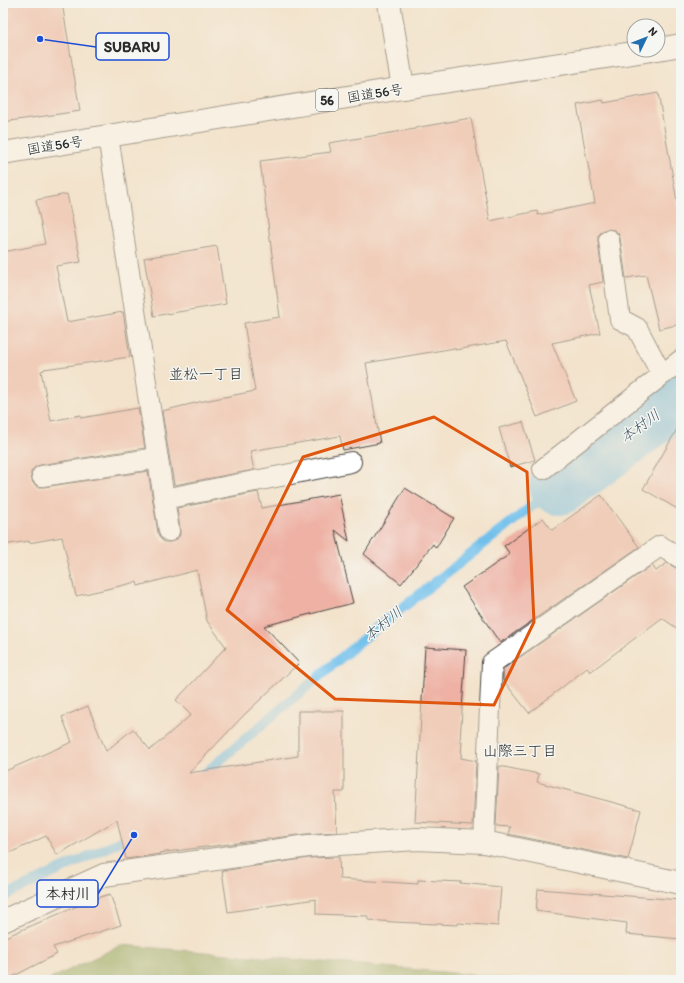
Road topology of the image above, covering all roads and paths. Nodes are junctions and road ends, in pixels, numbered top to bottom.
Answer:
1 (389, 3) edge
2 (681, 45) edge
3 (666, 48) edge
4 (626, 54) edge
5 (403, 88) junction
6 (108, 136) junction
7 (3, 153) edge
8 (608, 240) dead end
9 (681, 360) edge
10 (662, 375) junction
11 (158, 458) junction
12 (351, 462) dead end
13 (544, 469) dead end
14 (42, 476) dead end
15 (164, 499) junction
16 (169, 531) dead end
17 (681, 558) edge
18 (484, 842) junction
19 (681, 882) edge
20 (3, 921) edge

1 - 5 main road
2 - 3 main road
4 - 5 main road, 国道56号 / 56
5 - 6 main road, 国道56号 / 56
6 - 7 main road, 国道56号 / 56
6 - 11 lane
8 - 10 lane
9 - 10 lane
10 - 13 lane
11 - 14 lane
11 - 15 lane
12 - 15 lane
15 - 16 lane
17 - 18 lane
18 - 19 main road
18 - 20 main road

